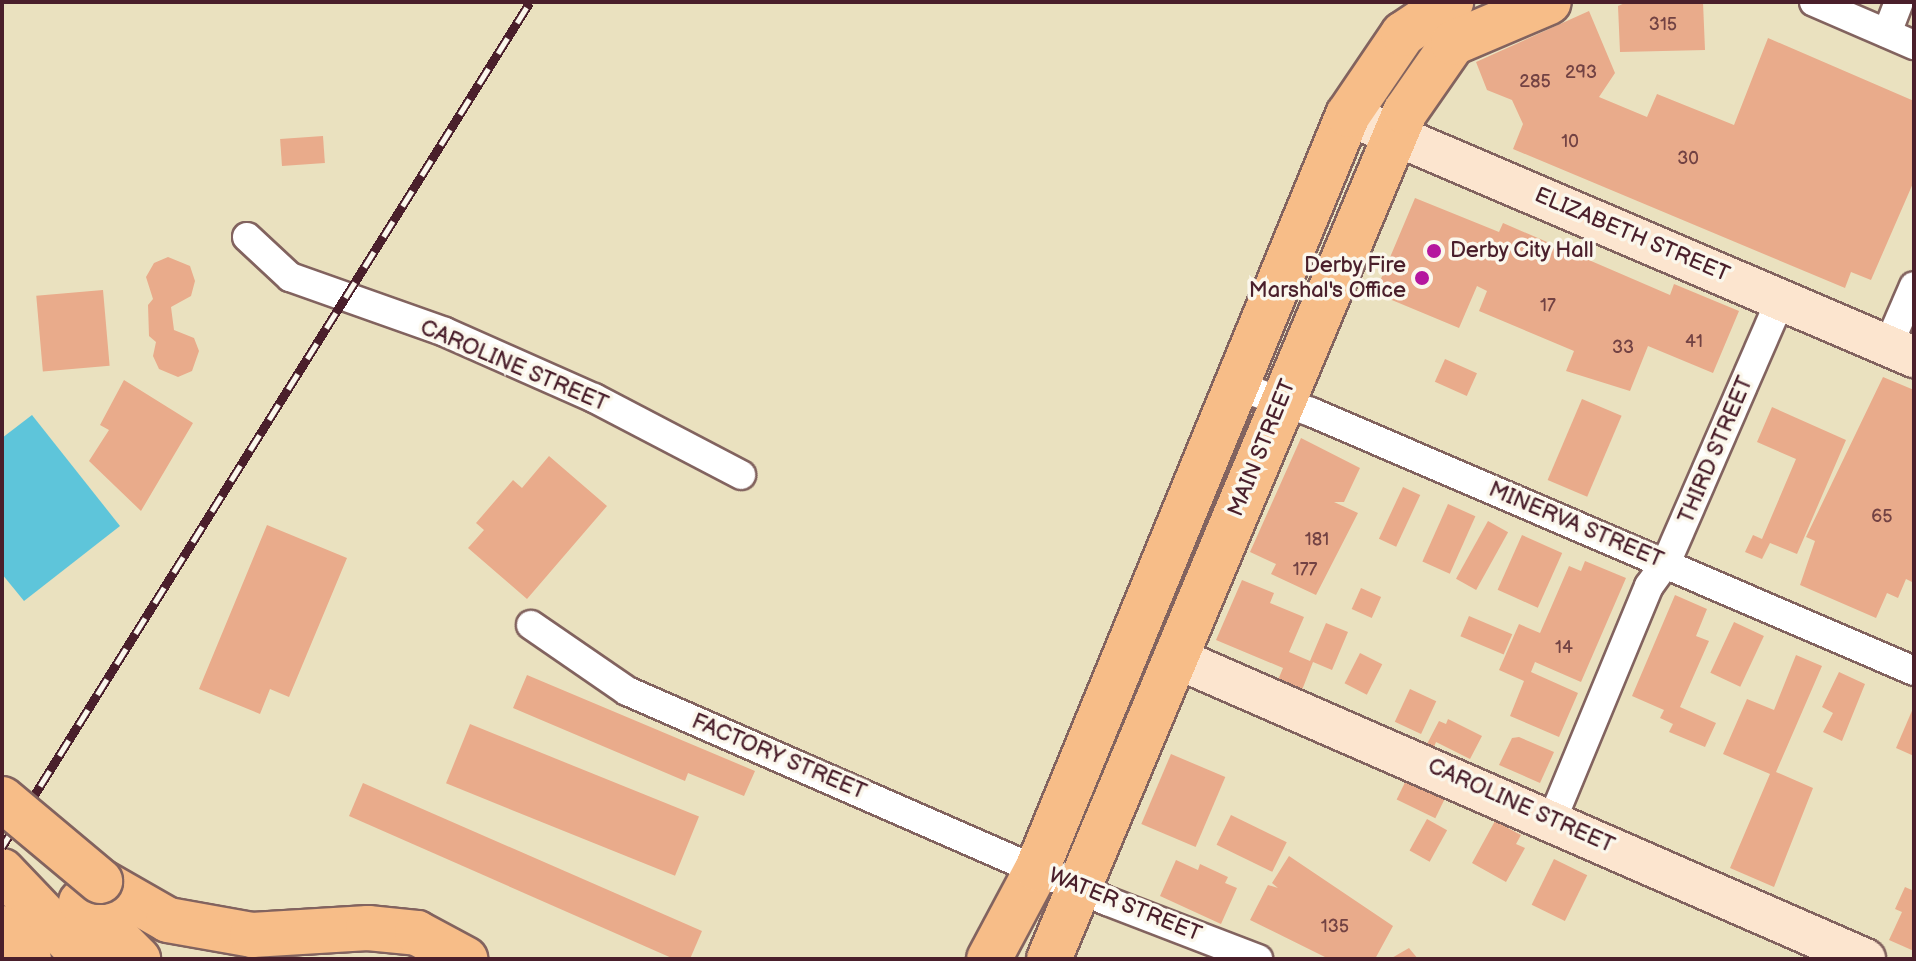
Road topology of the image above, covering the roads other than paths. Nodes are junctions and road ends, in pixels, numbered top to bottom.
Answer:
1 (1451, 2) edge
2 (1549, 2) edge
3 (1814, 2) edge
4 (1899, 2) edge
5 (1887, 33) junction
6 (1914, 45) edge
7 (1348, 115) junction
8 (1394, 133) junction
9 (247, 237) dead end
10 (1914, 286) edge
11 (1781, 299) junction
12 (1901, 351) edge
13 (1235, 385) junction
14 (1281, 402) junction
15 (741, 475) dead end
16 (1666, 563) junction
17 (531, 625) dead end
18 (1176, 658) junction
19 (1914, 671) edge
20 (2, 799) edge
21 (2, 816) edge
22 (1552, 820) junction
23 (1037, 869) junction
24 (2, 871) edge
25 (1079, 888) junction
26 (90, 891) junction
27 (2, 928) edge
28 (84, 957) edge
29 (29, 959) edge
30 (138, 959) edge
31 (465, 959) edge
32 (989, 959) edge
33 (1049, 959) edge
34 (1258, 959) edge
35 (1865, 959) edge

1 - 7 main road
2 - 8 main road, MAIN STREET
3 - 5 street
4 - 5 street
5 - 6 street
7 - 8 main road, ELIZABETH STREET
7 - 13 main road
8 - 11 main road, ELIZABETH STREET
8 - 14 main road, MAIN STREET
9 - 15 street, CAROLINE STREET
10 - 12 street
11 - 12 main road, ELIZABETH STREET
11 - 16 street, THIRD STREET
13 - 14 street, MINERVA STREET
13 - 23 main road
14 - 16 street, MINERVA STREET
14 - 18 main road, MAIN STREET
16 - 19 street, MINERVA STREET
16 - 22 street, THIRD STREET
17 - 23 street, FACTORY STREET
18 - 22 main road, CAROLINE STREET
18 - 25 main road, MAIN STREET
20 - 26 main road, bridge
21 - 26 main road
22 - 35 main road, CAROLINE STREET
23 - 25 street, WATER STREET
23 - 32 main road
24 - 28 main road
25 - 33 main road, MAIN STREET
25 - 34 street, WATER STREET
26 - 30 main road
26 - 31 main road
27 - 29 main road

